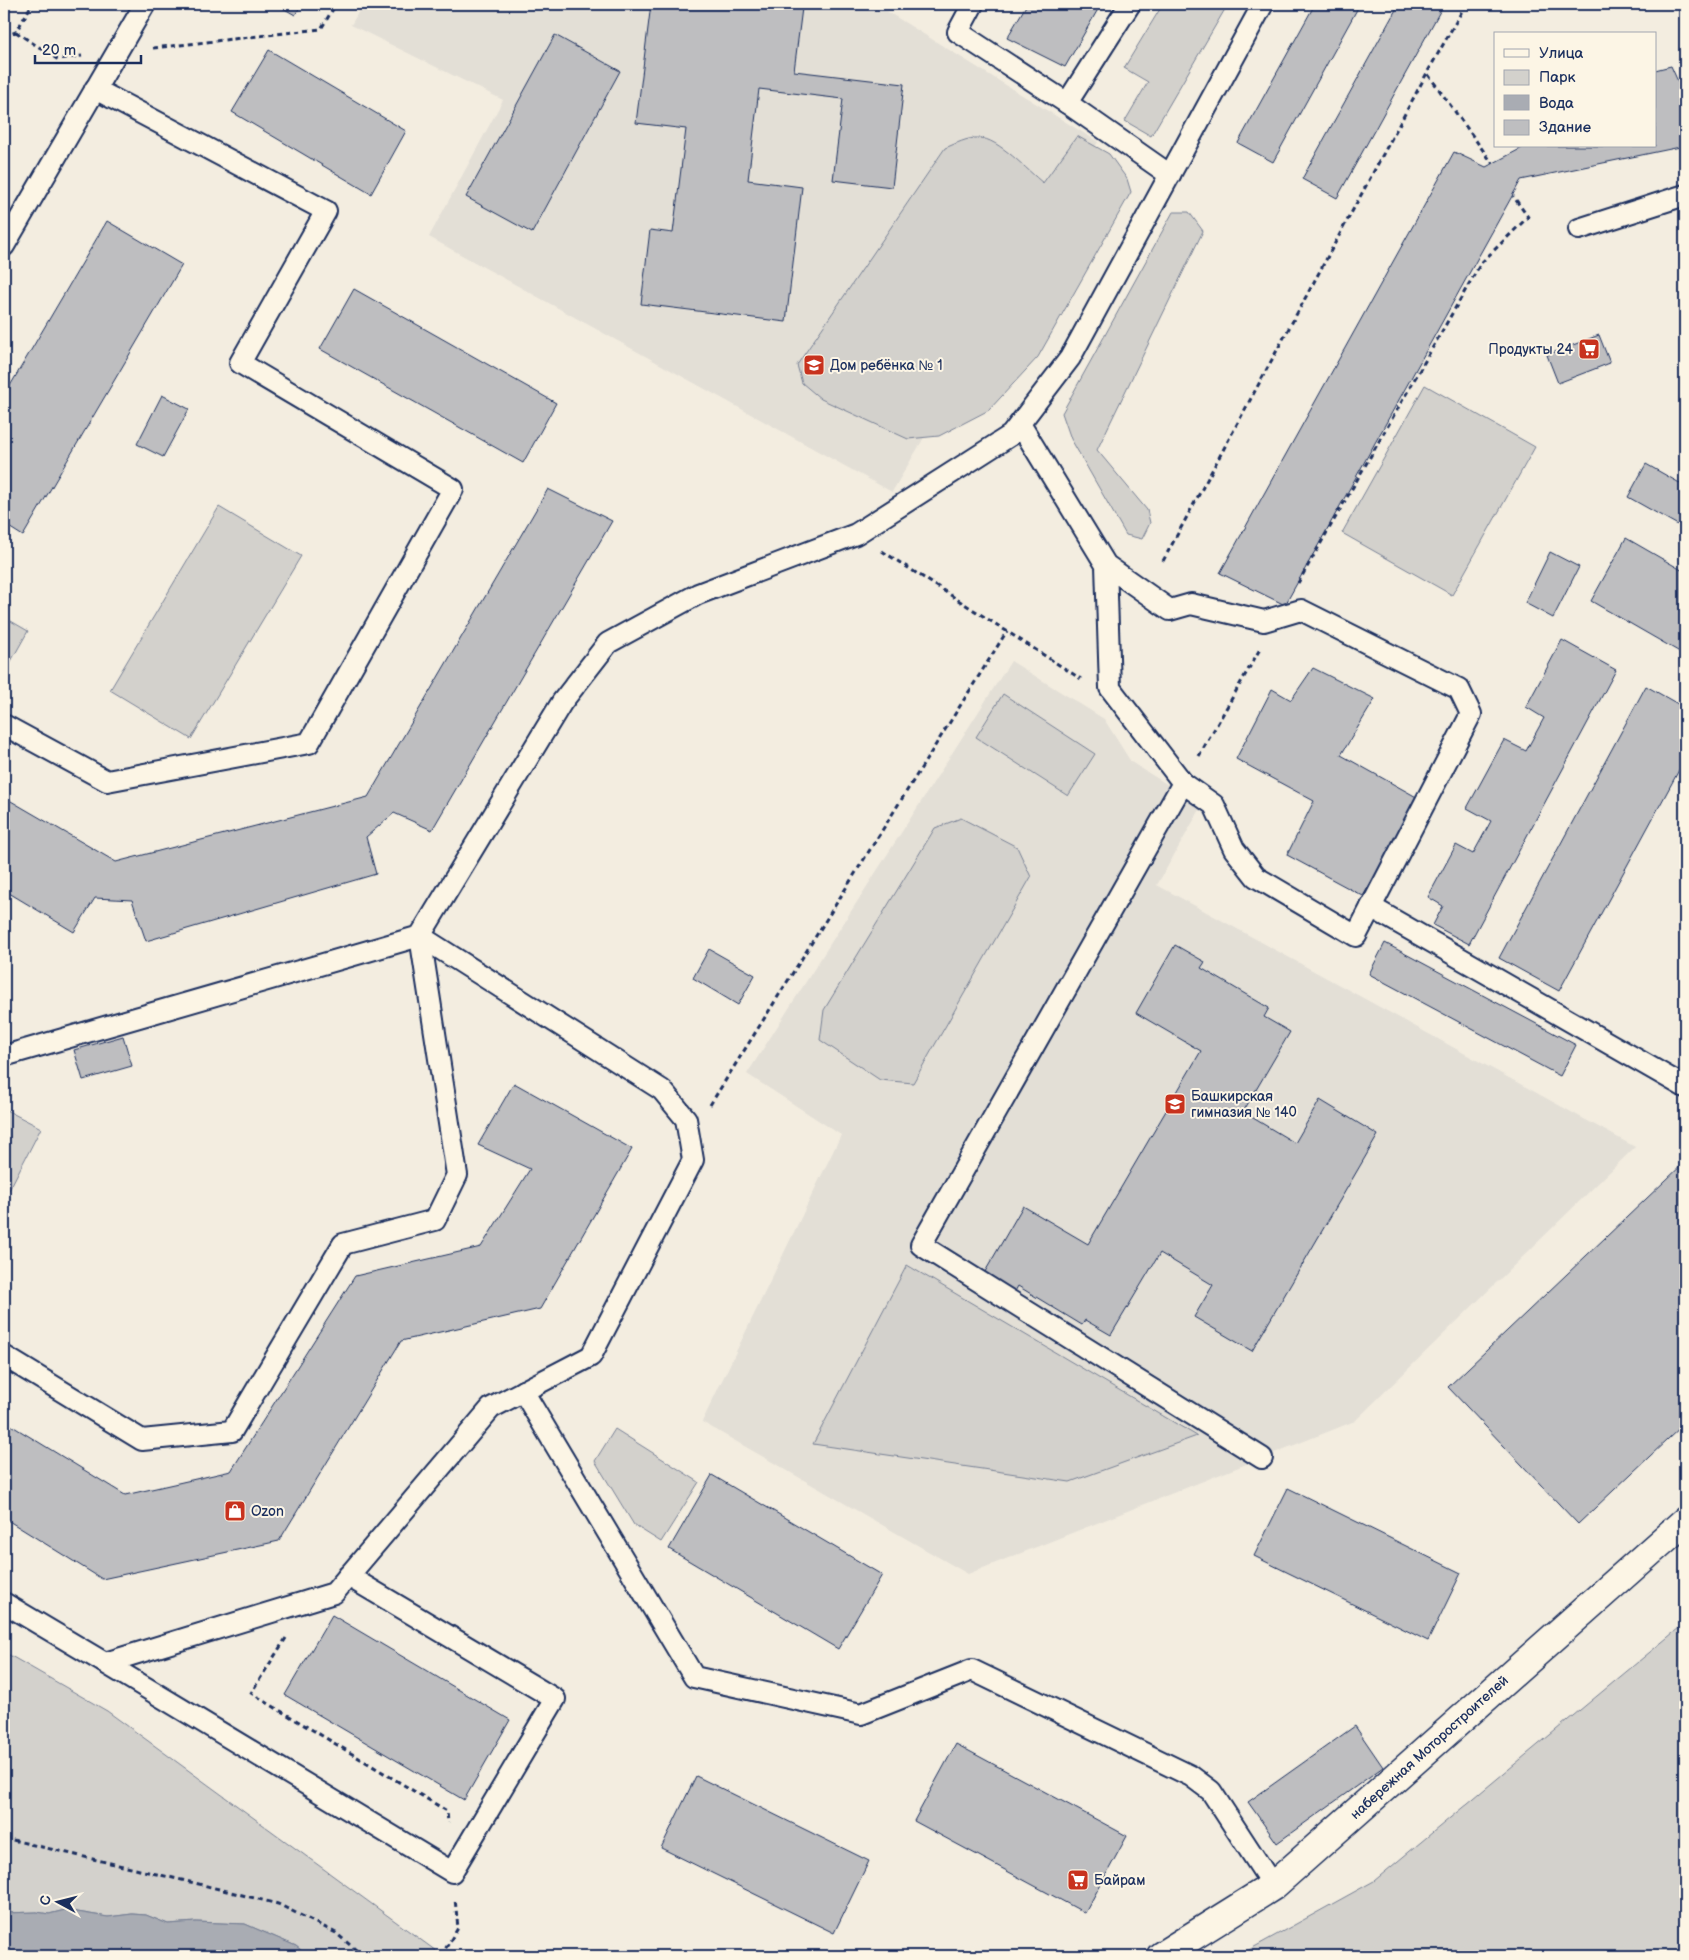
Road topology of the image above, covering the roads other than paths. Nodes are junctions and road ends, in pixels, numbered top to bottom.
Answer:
1 (145, 4) edge
2 (974, 4) edge
3 (1130, 4) edge
4 (1263, 4) edge
5 (95, 89) junction
6 (1067, 103) junction
7 (1170, 175) junction
8 (1685, 195) edge
9 (1579, 230) dead end
10 (4, 246) edge
11 (1020, 424) junction
12 (1106, 565) junction
13 (4, 725) edge
14 (1184, 783) junction
15 (1371, 908) junction
16 (420, 936) junction
17 (4, 1056) edge
18 (1685, 1087) edge
19 (4, 1356) edge
20 (523, 1391) junction
21 (1262, 1458) dead end
22 (1685, 1521) edge
23 (348, 1576) junction
24 (4, 1603) edge
25 (105, 1664) junction
26 (1273, 1886) junction
27 (1161, 1956) edge

1 - 5 lane
2 - 6 lane
3 - 6 lane
4 - 7 lane
5 - 10 lane
5 - 13 lane
6 - 7 lane
7 - 11 lane
8 - 9 lane
11 - 12 lane
11 - 16 lane
12 - 14 lane
12 - 15 lane
14 - 15 lane
14 - 21 lane
15 - 18 lane
16 - 17 lane
16 - 19 lane
16 - 20 lane
20 - 23 lane
20 - 26 lane
22 - 26 street, набережная Моторостроителей
23 - 25 lane
23 - 25 lane
24 - 25 lane
26 - 27 street, набережная Моторостроителей

